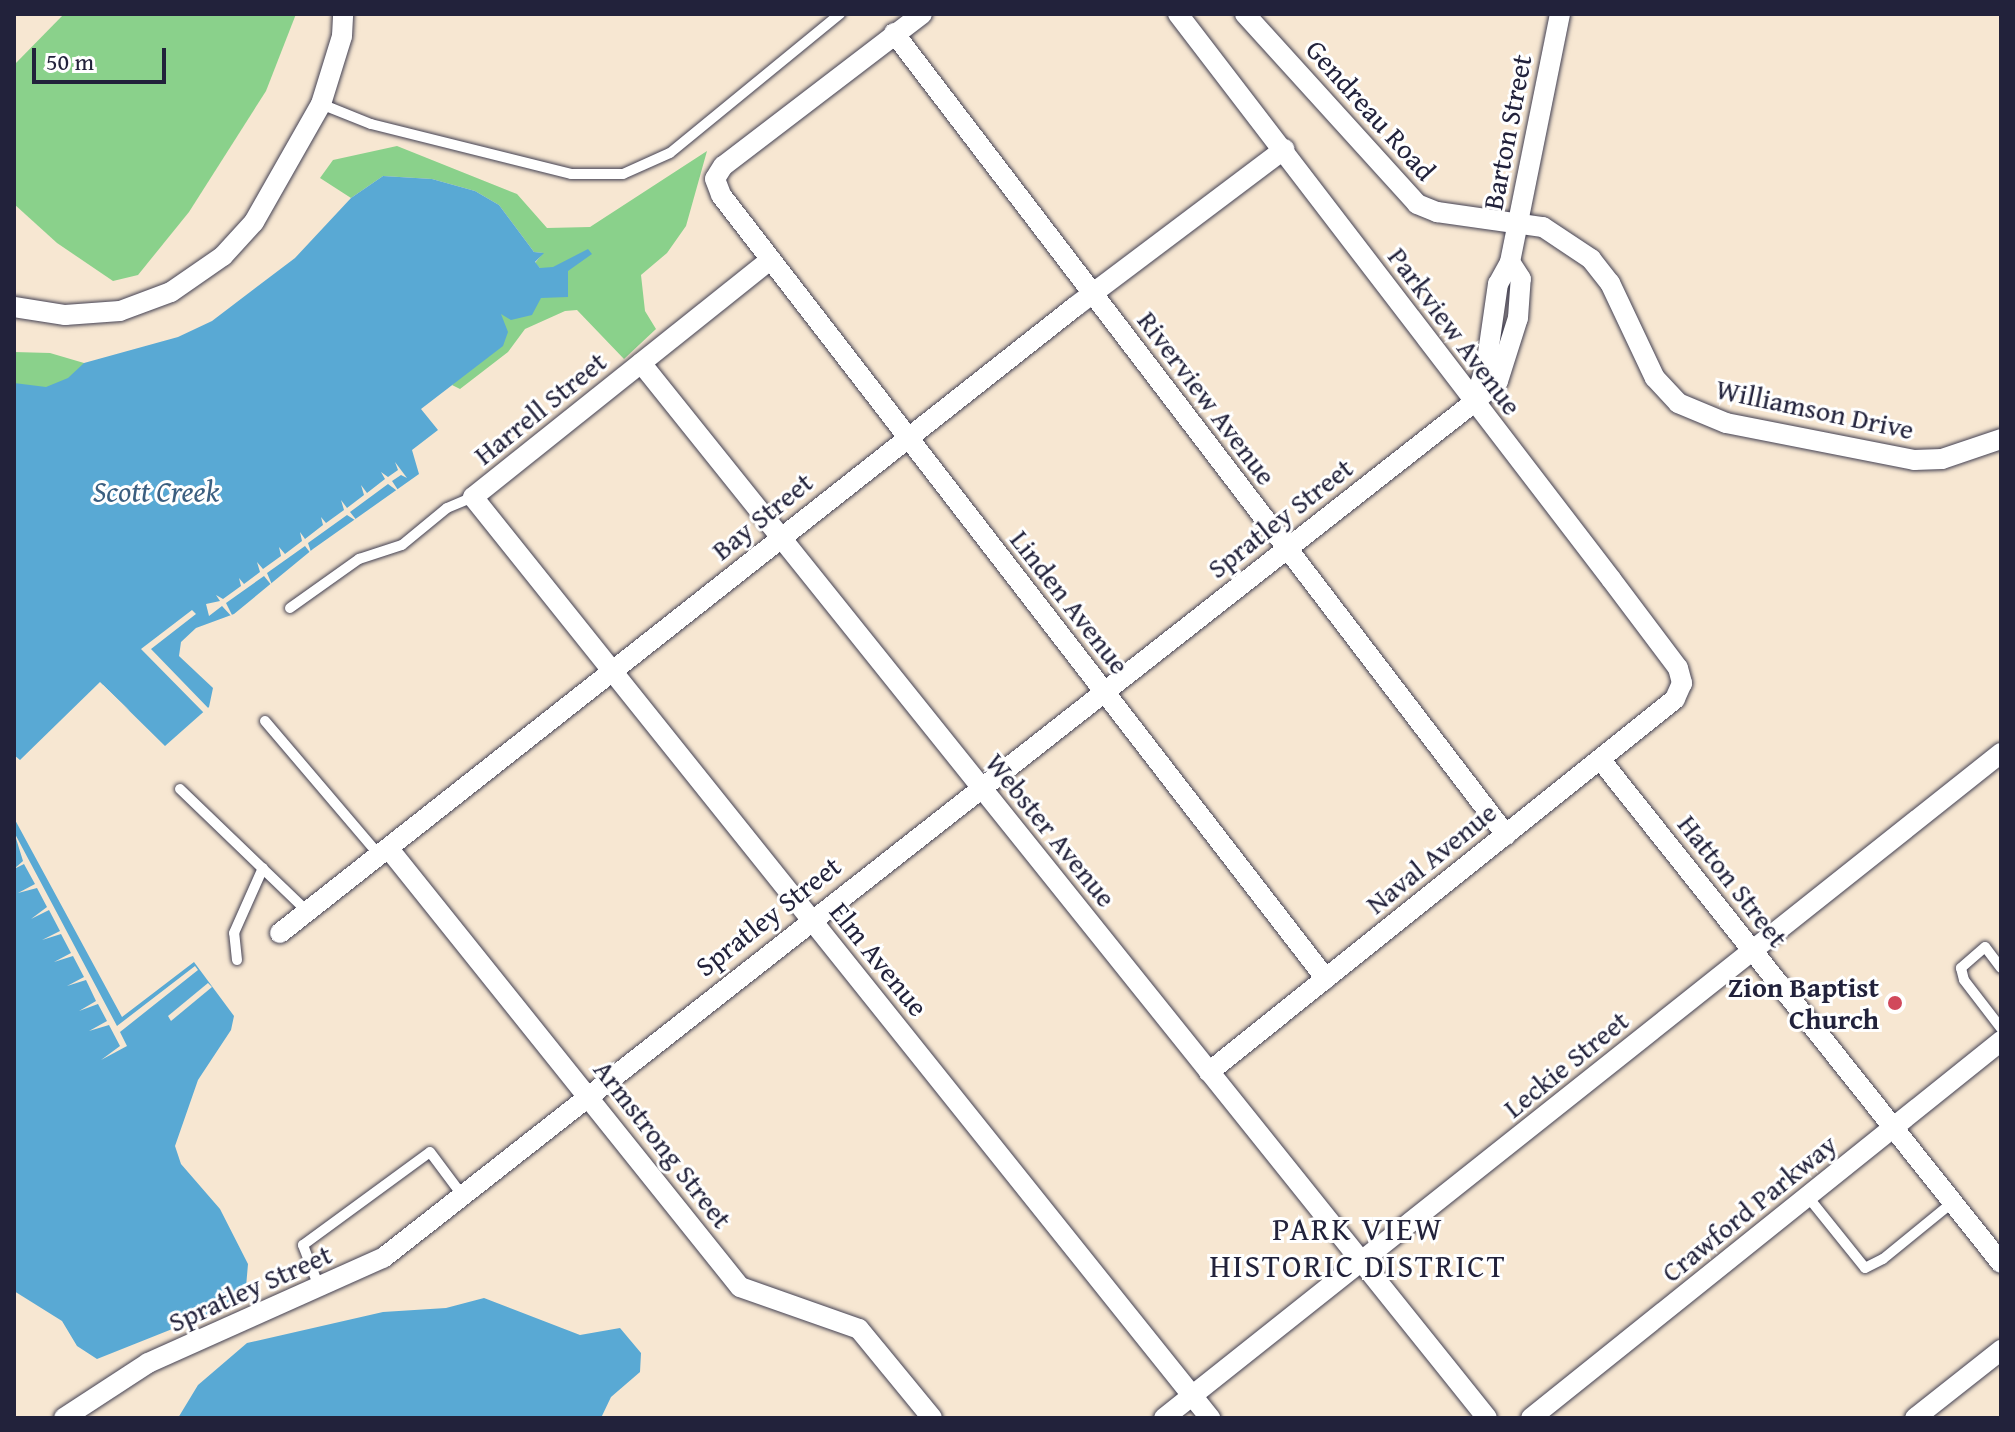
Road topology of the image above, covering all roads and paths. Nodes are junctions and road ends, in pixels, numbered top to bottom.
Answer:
1 (343, 14) edge
2 (840, 14) edge
3 (922, 14) edge
4 (1178, 14) edge
5 (1245, 14) edge
6 (1560, 14) edge
7 (894, 33) junction
8 (321, 104) junction
9 (1284, 149) junction
10 (1518, 221) junction
11 (770, 260) junction
12 (1092, 293) junction
13 (14, 307) edge
14 (641, 363) junction
15 (1473, 403) junction
16 (907, 437) junction
17 (2001, 439) edge
18 (473, 497) junction
19 (781, 537) junction
20 (1287, 549) junction
21 (290, 608) dead end
22 (613, 672) junction
23 (1682, 683) joint
24 (1103, 690) junction
25 (265, 721) dead end
26 (2001, 753) edge
27 (1600, 759) junction
28 (980, 786) junction
29 (180, 789) dead end
30 (1506, 835) junction
31 (385, 852) junction
32 (263, 868) junction
33 (308, 912) junction
34 (810, 918) junction
35 (280, 933) dead end
36 (1753, 951) junction
37 (237, 960) dead end
38 (2001, 968) edge
39 (1326, 979) junction
40 (2001, 1028) edge
41 (2001, 1041) edge
42 (1209, 1072) junction
43 (589, 1094) junction
44 (1894, 1128) junction
45 (462, 1195) junction
46 (1808, 1197) junction
47 (1953, 1202) junction
48 (1363, 1262) junction
49 (2001, 1263) edge
50 (320, 1289) junction
51 (2001, 1350) edge
52 (1192, 1396) junction
53 (64, 1418) edge
54 (932, 1418) edge
55 (1164, 1418) edge
56 (1210, 1418) edge
57 (1487, 1418) edge
58 (1531, 1418) edge
59 (1915, 1418) edge

1 - 8 street
2 - 8 lane
3 - 7 street
4 - 9 street, Parkview Avenue
5 - 10 street, Gendreau Road
6 - 10 street, Barton Street
7 - 11 street
7 - 12 street, Riverview Avenue
8 - 13 street
9 - 12 street, Bay Street
9 - 15 street, Parkview Avenue
10 - 15 street, Barton Street
10 - 17 street, Williamson Drive
11 - 14 street
11 - 16 street, Linden Avenue
12 - 16 street, Bay Street
12 - 20 street, Riverview Avenue
14 - 18 street, Harrell Street
14 - 19 street, Webster Avenue
15 - 20 street, Spratley Street
15 - 23 street, Parkview Avenue
16 - 19 street, Bay Street
16 - 24 street, Linden Avenue
18 - 21 lane
18 - 22 street, Elm Avenue
19 - 22 street, Bay Street
19 - 28 street, Webster Avenue
20 - 24 street, Spratley Street
20 - 30 street, Riverview Avenue
22 - 31 street, Bay Street
22 - 34 street, Elm Avenue
23 - 27 street, Naval Avenue
24 - 28 street, Spratley Street
24 - 39 street, Linden Avenue
25 - 31 lane
26 - 36 street, Leckie Street
27 - 30 street, Naval Avenue
27 - 36 street, Hatton Street
28 - 34 street, Spratley Street
28 - 42 street, Webster Avenue
29 - 32 lane
30 - 39 street, Naval Avenue
31 - 33 street, Bay Street
31 - 43 street, Armstrong Street
32 - 33 lane
32 - 37 lane
33 - 35 street, Bay Street
34 - 43 street, Spratley Street
34 - 52 street, Elm Avenue
36 - 44 street, Hatton Street
36 - 48 street, Leckie Street
38 - 40 lane
39 - 42 street, Naval Avenue
41 - 44 street, Crawford Parkway
42 - 48 street, Webster Avenue
43 - 45 street, Spratley Street
43 - 54 street, Armstrong Street
44 - 46 street, Crawford Parkway
44 - 47 street, Hatton Street
45 - 50 street, Spratley Street
45 - 50 lane
46 - 47 lane
46 - 58 street, Crawford Parkway
47 - 49 street, Hatton Street
48 - 52 street, Leckie Street
48 - 57 street, Webster Avenue
50 - 53 street, Spratley Street
51 - 59 street
52 - 55 street, Leckie Street
52 - 56 street, Elm Avenue

